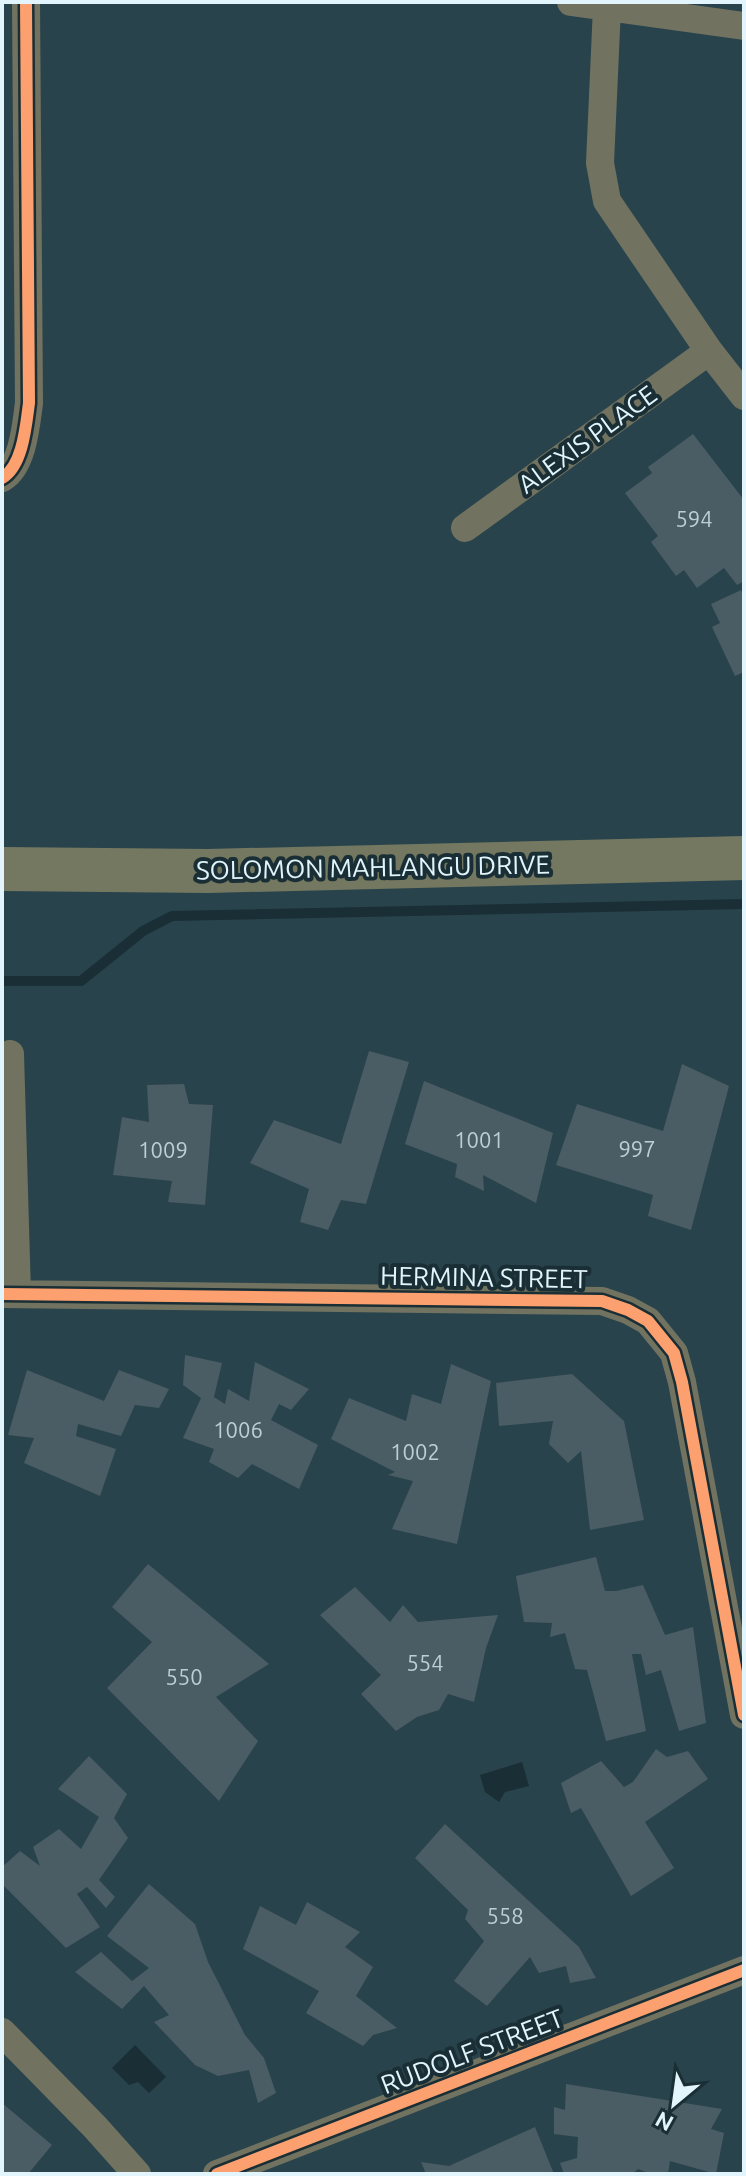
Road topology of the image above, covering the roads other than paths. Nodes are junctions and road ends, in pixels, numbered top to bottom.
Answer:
1 (26, 2) edge
2 (571, 2) edge
3 (607, 7) junction
4 (744, 26) edge
5 (709, 351) junction
6 (744, 396) edge
7 (2, 478) edge
8 (465, 528) dead end
9 (744, 858) edge
10 (2, 869) edge
11 (10, 1054) dead end
12 (10, 1294) edge
13 (744, 1715) edge
14 (744, 1970) edge
15 (2, 2032) edge
16 (137, 2174) edge
17 (217, 2174) edge

1 - 7 street
2 - 3 street
3 - 4 street
3 - 5 street
5 - 6 street
5 - 8 street, ALEXIS PLACE
9 - 10 main road, SOLOMON MAHLANGU DRIVE
11 - 12 street
12 - 13 street, HERMINA STREET
14 - 17 street, RUDOLF STREET
15 - 16 street

